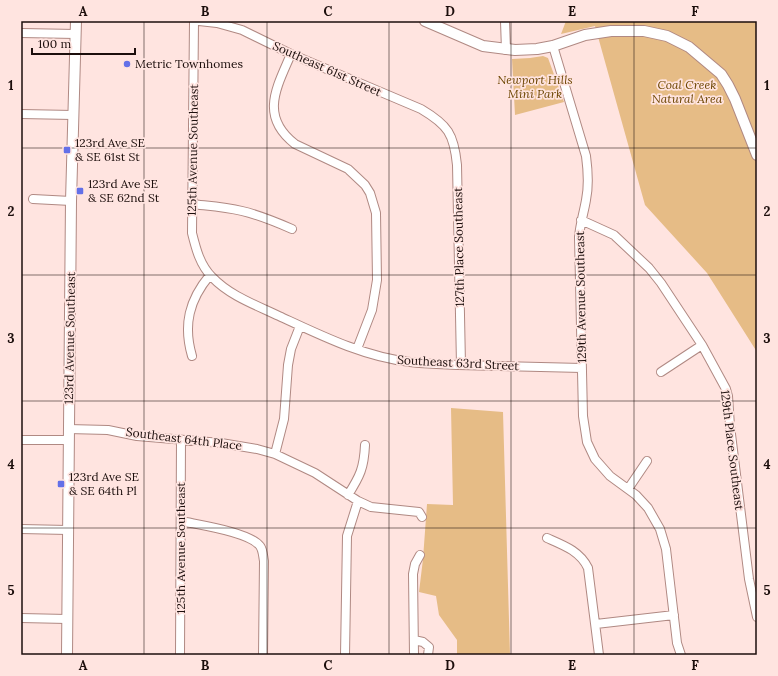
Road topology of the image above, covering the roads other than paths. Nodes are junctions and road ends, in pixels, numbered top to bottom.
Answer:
1 (76, 21) edge
2 (194, 21) edge
3 (199, 21) edge
4 (425, 21) edge
5 (505, 21) edge
6 (21, 33) edge
7 (76, 34) junction
8 (553, 46) junction
9 (506, 50) junction
10 (290, 54) junction
11 (21, 114) edge
12 (73, 115) junction
13 (449, 131) joint
14 (757, 155) edge
15 (33, 199) dead end
16 (71, 201) junction
17 (192, 204) junction
18 (581, 220) junction
19 (292, 228) dead end
20 (210, 275) junction
21 (300, 326) junction
22 (702, 345) junction
23 (357, 349) junction
24 (192, 356) dead end
25 (461, 365) junction
26 (582, 368) junction
27 (661, 372) dead end
28 (68, 429) junction
29 (21, 440) edge
30 (68, 440) junction
31 (181, 440) junction
32 (365, 445) dead end
33 (275, 454) junction
34 (647, 461) dead end
35 (628, 489) junction
36 (348, 495) junction
37 (358, 501) junction
38 (422, 517) dead end
39 (181, 521) junction
40 (21, 529) edge
41 (68, 530) junction
42 (547, 538) dead end
43 (420, 555) dead end
44 (674, 615) junction
45 (757, 617) edge
46 (21, 618) edge
47 (67, 619) junction
48 (596, 624) junction
49 (414, 640) junction
50 (66, 655) edge
51 (180, 655) edge
52 (263, 655) edge
53 (345, 655) edge
54 (414, 655) edge
55 (428, 655) edge
56 (599, 655) edge
57 (681, 655) edge

1 - 7 street, 123rd Avenue Southeast
2 - 17 street, 125th Avenue Southeast
3 - 10 street, Southeast 61st Street
4 - 9 street
5 - 9 street
6 - 7 street
7 - 12 street, 123rd Avenue Southeast
8 - 9 street
8 - 14 street
8 - 18 street, 129th Avenue Southeast
10 - 13 street, Southeast 61st Street
10 - 23 street
11 - 12 street
12 - 16 street, 123rd Avenue Southeast
13 - 25 street, 127th Place Southeast
15 - 16 street
16 - 28 street, 123rd Avenue Southeast
17 - 19 street
17 - 20 street, 125th Avenue Southeast
18 - 22 street, 129th Place Southeast
18 - 26 street, 129th Avenue Southeast
20 - 21 street, Southeast 63rd Street
20 - 24 street
21 - 23 street, Southeast 63rd Street
21 - 33 street
22 - 27 street
22 - 45 street, 129th Place Southeast
23 - 25 street, Southeast 63rd Street
25 - 26 street, Southeast 63rd Street
26 - 35 street, 129th Avenue Southeast
28 - 30 street, 123rd Avenue Southeast
28 - 31 street, Southeast 64th Place
29 - 30 street
30 - 41 street, 123rd Avenue Southeast
31 - 33 street, Southeast 64th Place
31 - 39 street, 125th Avenue Southeast
32 - 36 street
33 - 36 street, Southeast 64th Place
34 - 35 street
35 - 44 street, 129th Avenue Southeast
36 - 37 street, Southeast 64th Place
37 - 38 street, Southeast 64th Place
37 - 53 street
39 - 51 street, 125th Avenue Southeast
39 - 52 street
40 - 41 street
41 - 47 street, 123rd Avenue Southeast
42 - 48 street
43 - 49 street
44 - 48 street
44 - 57 street, 129th Avenue Southeast
46 - 47 street
47 - 50 street, 123rd Avenue Southeast
48 - 56 street
49 - 54 street
49 - 55 street

